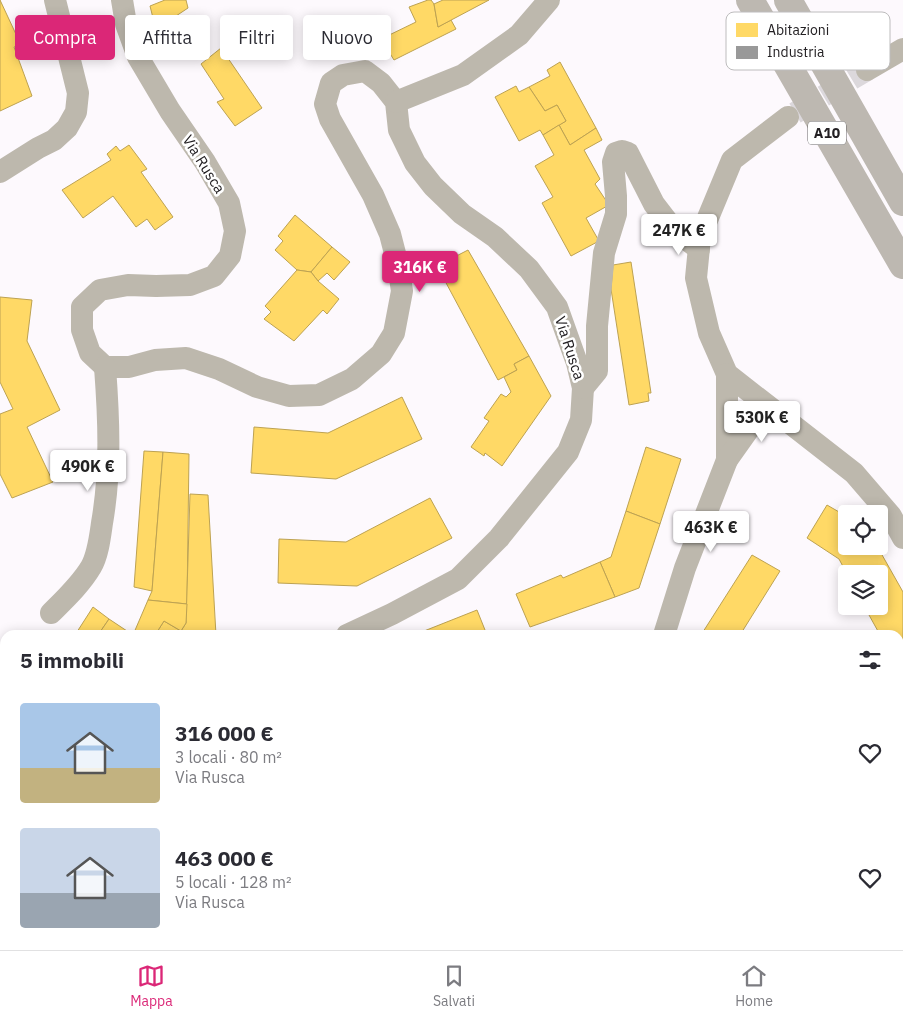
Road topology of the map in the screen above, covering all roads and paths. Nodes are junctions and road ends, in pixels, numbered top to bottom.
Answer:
1 (55, 0) edge
2 (122, 0) edge
3 (549, 0) edge
4 (750, 0) edge
5 (788, 0) edge
6 (757, 12) edge
7 (795, 12) edge
8 (903, 49) edge
9 (890, 57) edge
10 (790, 70) edge
11 (828, 70) edge
12 (396, 102) junction
13 (788, 117) tunnel mouth
14 (0, 172) edge
15 (903, 202) edge
16 (699, 249) junction
17 (903, 266) edge
18 (105, 368) junction
19 (727, 374) junction
20 (583, 388) junction
21 (766, 405) junction
22 (727, 460) junction
23 (903, 538) edge
24 (51, 613) dead end
25 (358, 630) edge
26 (666, 630) edge

1 - 14 street
2 - 18 street, Via Rusca
3 - 12 street
4 - 6 highway, A10
5 - 7 highway, A10
8 - 9 street
10 - 17 highway, A10
11 - 15 highway, A10
12 - 18 street
12 - 20 street, Via Rusca
13 - 16 street
16 - 19 street
16 - 20 street
18 - 24 street
19 - 21 street
19 - 22 street
20 - 25 street, Via Rusca
21 - 22 street
21 - 23 street
22 - 26 street

